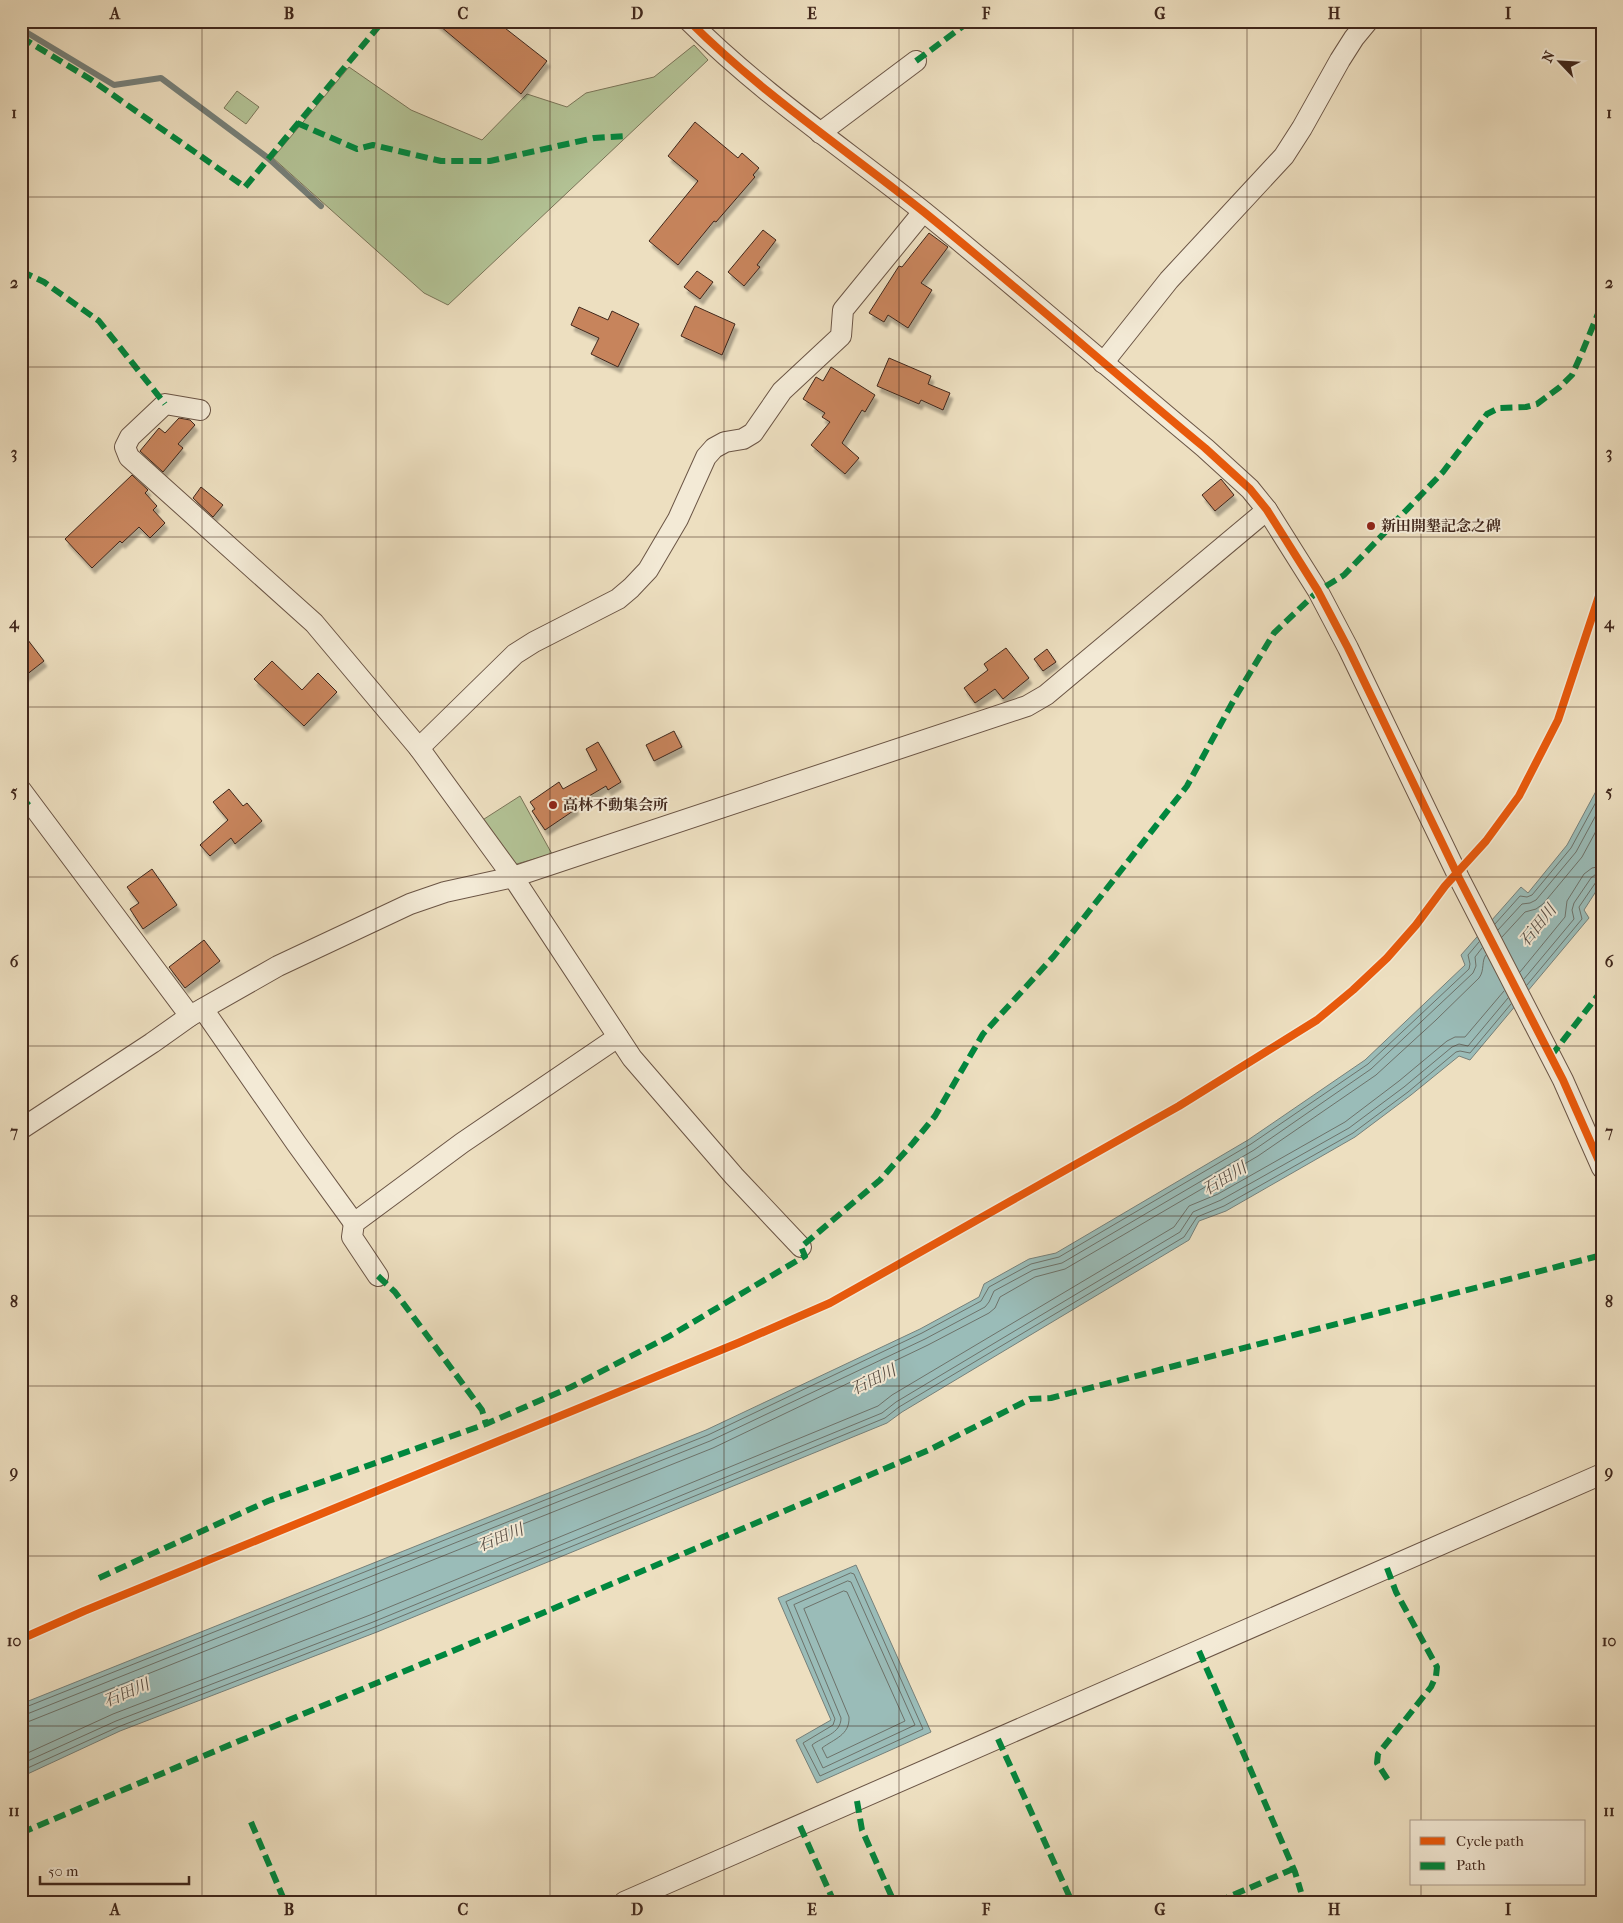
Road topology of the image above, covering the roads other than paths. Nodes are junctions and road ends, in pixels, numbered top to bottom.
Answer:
1 (689, 21) edge
2 (1368, 21) edge
3 (916, 62) dead end
4 (820, 133) junction
5 (923, 212) junction
6 (1103, 362) junction
7 (200, 410) dead end
8 (1267, 510) junction
9 (419, 748) junction
10 (21, 790) edge
11 (513, 877) junction
12 (196, 1012) junction
13 (618, 1037) junction
14 (21, 1129) edge
15 (1602, 1168) edge
16 (354, 1223) junction
17 (801, 1247) dead end
18 (378, 1276) dead end
19 (1602, 1474) edge
20 (624, 1902) edge

1 - 4 street
2 - 6 street
3 - 4 street
4 - 5 street
5 - 6 street
5 - 9 street
6 - 8 street
7 - 9 street
8 - 11 street
8 - 15 street
9 - 11 street
10 - 12 street
11 - 12 street
11 - 13 street
12 - 14 street
12 - 16 street
13 - 16 street
13 - 17 street
16 - 18 street
19 - 20 street

